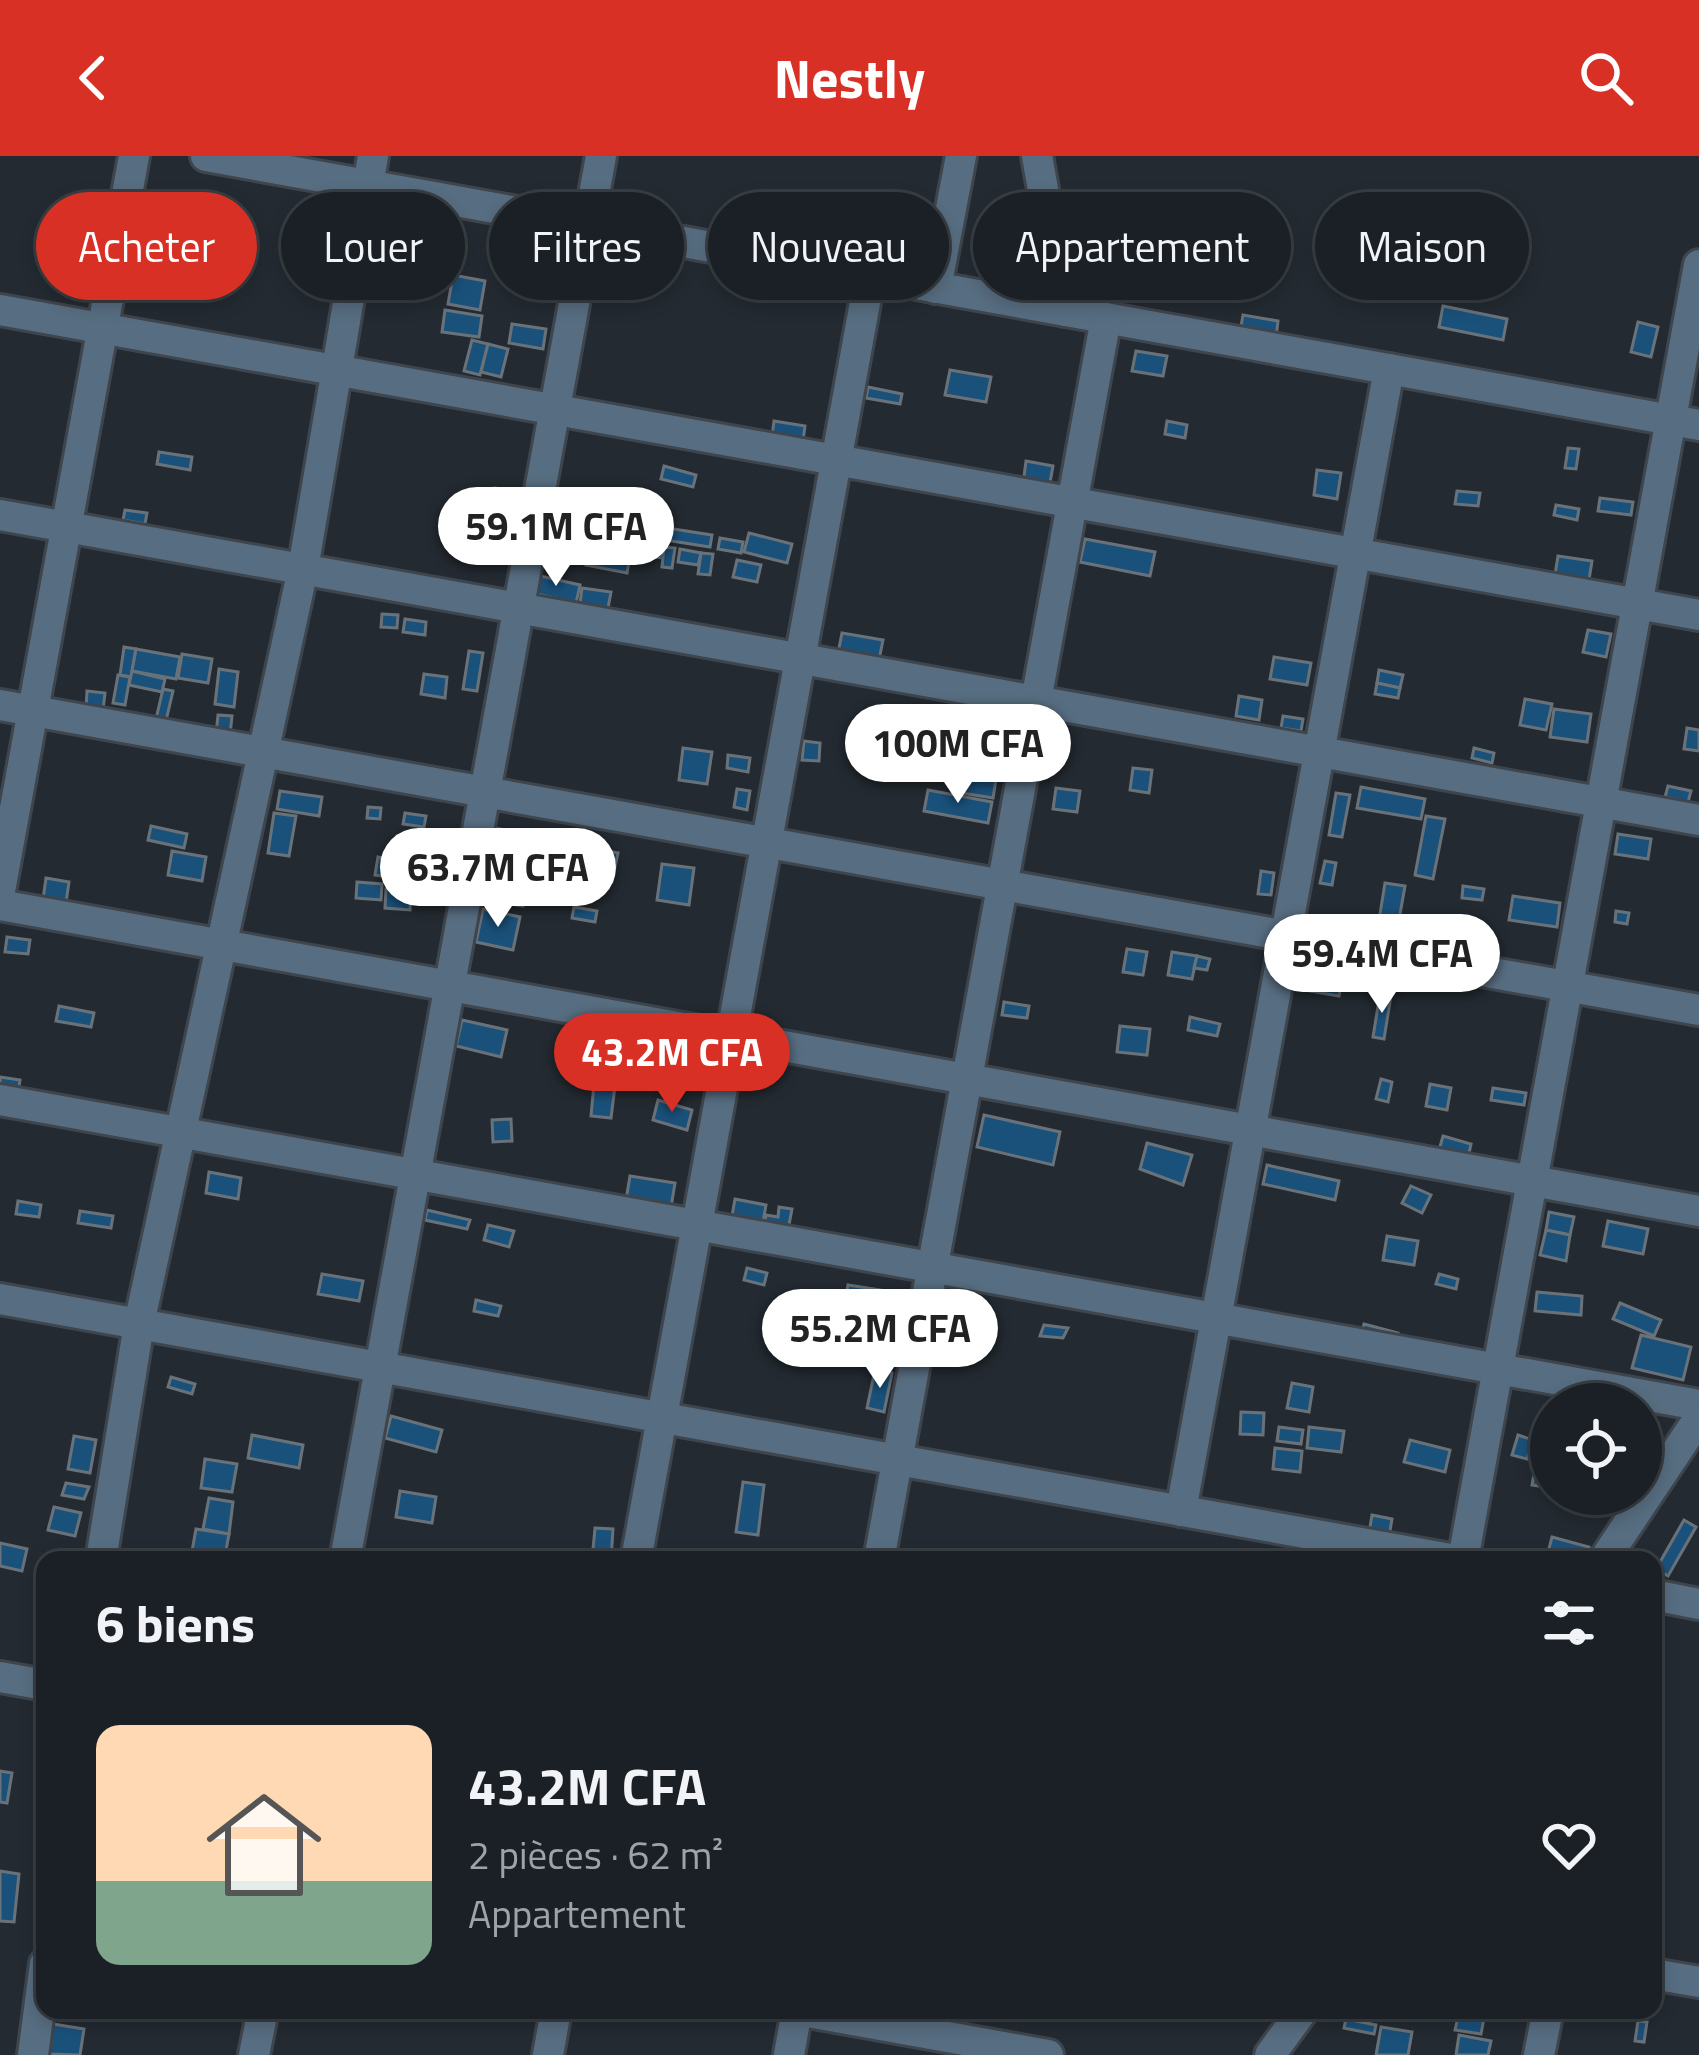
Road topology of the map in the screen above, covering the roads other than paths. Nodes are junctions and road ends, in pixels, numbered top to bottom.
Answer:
1 (134, 156) edge
2 (206, 156) edge
3 (601, 156) edge
4 (961, 156) edge
5 (1036, 156) edge
6 (371, 171) edge
7 (594, 192) edge
8 (489, 200) edge
9 (949, 222) edge
10 (1699, 265) edge
11 (949, 290) edge
12 (574, 300) edge
13 (865, 300) edge
14 (0, 310) edge
15 (1065, 311) junction
16 (1106, 318) junction
17 (103, 328) junction
18 (1389, 369) junction
19 (337, 370) junction
20 (554, 410) junction
21 (1685, 422) edge
22 (836, 460) junction
23 (1072, 503) junction
24 (0, 515) edge
25 (66, 527) junction
26 (1355, 554) junction
27 (303, 569) junction
28 (1637, 604) junction
29 (518, 608) junction
30 (1699, 615) edge
31 (800, 659) junction
32 (1036, 701) junction
33 (0, 705) edge
34 (33, 711) junction
35 (263, 752) junction
36 (1319, 752) junction
37 (484, 792) junction
38 (1601, 803) junction
39 (1699, 820) edge
40 (766, 843) junction
41 (1002, 885) junction
42 (0, 891) edge
43 (0, 905) edge
44 (1286, 936) junction
45 (221, 945) junction
46 (449, 986) junction
47 (1567, 987) junction
48 (1699, 1010) edge
49 (731, 1036) junction
50 (967, 1079) junction
51 (0, 1100) edge
52 (1250, 1130) junction
53 (181, 1132) junction
54 (415, 1174) junction
55 (1532, 1180) junction
56 (1699, 1211) edge
57 (697, 1225) junction
58 (933, 1268) junction
59 (0, 1299) edge
60 (1216, 1318) junction
61 (140, 1324) junction
62 (380, 1367) junction
63 (1498, 1369) junction
64 (1699, 1405) edge
65 (662, 1418) junction
66 (1699, 1418) edge
67 (898, 1460) junction
68 (1181, 1511) junction
69 (102, 1551) edge
70 (347, 1551) edge
71 (638, 1551) edge
72 (881, 1551) edge
73 (1408, 1551) edge
74 (1461, 1551) edge
75 (1610, 1551) edge
76 (1662, 1597) edge
77 (1699, 1604) edge
78 (0, 1677) edge
79 (36, 1683) edge
80 (1662, 1976) edge
81 (1699, 1982) edge
82 (38, 2019) edge
83 (260, 2019) edge
84 (554, 2019) edge
85 (795, 2019) edge
86 (847, 2019) edge
87 (1296, 2019) edge
88 (1545, 2019) edge
89 (33, 2055) edge
90 (254, 2055) edge
91 (548, 2055) edge
92 (789, 2055) edge
93 (1048, 2055) edge
94 (1270, 2055) edge
95 (1539, 2055) edge

1 - 17 street
2 - 6 street
3 - 7 street
4 - 9 street
5 - 15 street
6 - 8 street
6 - 19 street
10 - 21 street
11 - 15 street
12 - 20 street
13 - 22 street
14 - 17 street
15 - 16 street
16 - 18 street
16 - 23 street
17 - 19 street
17 - 25 street
18 - 21 street
18 - 26 street
19 - 20 street
19 - 27 street
20 - 22 street
20 - 29 street
21 - 28 street
22 - 23 street
22 - 31 street
23 - 26 street
23 - 32 street
24 - 25 street
25 - 27 street
25 - 34 street
26 - 28 street
26 - 36 street
27 - 29 street
27 - 35 street
28 - 30 street
28 - 38 street
29 - 31 street
29 - 37 street
31 - 32 street
31 - 40 street
32 - 36 street
32 - 41 street
33 - 34 street
34 - 35 street
34 - 42 street
35 - 37 street
35 - 45 street
36 - 38 street
36 - 44 street
37 - 40 street
37 - 46 street
38 - 39 street
38 - 47 street
40 - 41 street
40 - 49 street
41 - 44 street
41 - 50 street
43 - 45 street
44 - 47 street
44 - 52 street
45 - 46 street
45 - 53 street
46 - 49 street
46 - 54 street
47 - 48 street
47 - 55 street
49 - 50 street
49 - 57 street
50 - 52 street
50 - 58 street
51 - 53 street
52 - 55 street
52 - 60 street
53 - 54 street
53 - 61 street
54 - 57 street
54 - 62 street
55 - 56 street
55 - 63 street
57 - 58 street
57 - 65 street
58 - 60 street
58 - 67 street
59 - 61 street
60 - 63 street
60 - 68 street
61 - 62 street
61 - 69 street
62 - 65 street
62 - 70 street
63 - 64 street
63 - 74 street
65 - 67 street
65 - 71 street
66 - 75 street
67 - 68 street
67 - 72 street
68 - 73 street
76 - 77 street
78 - 79 street
80 - 81 street
82 - 89 street
83 - 90 street
84 - 91 street
85 - 92 street
86 - 93 street
87 - 94 street
88 - 95 street

